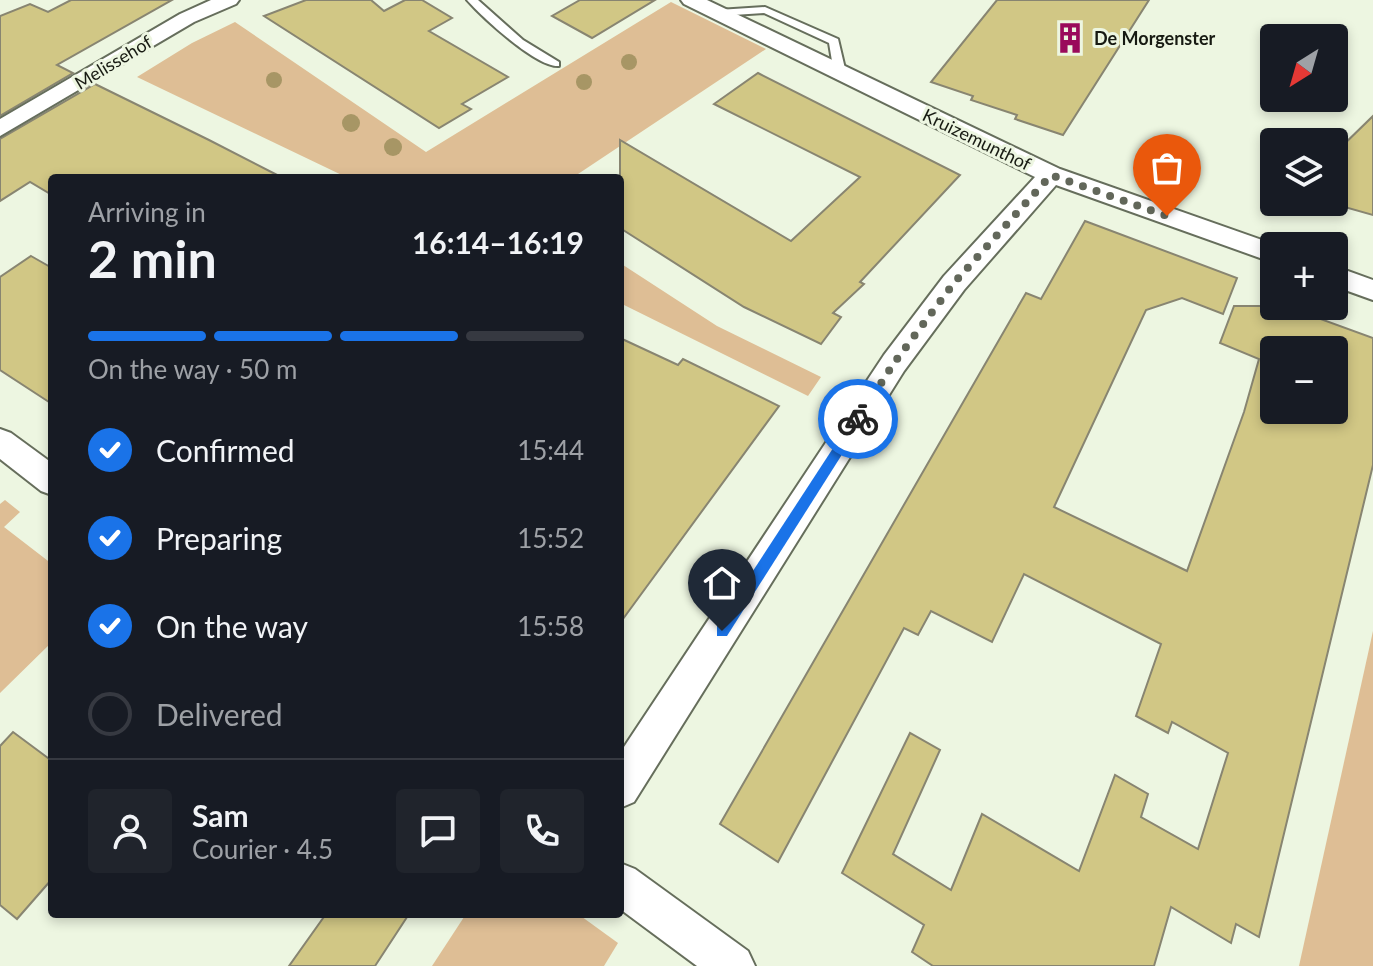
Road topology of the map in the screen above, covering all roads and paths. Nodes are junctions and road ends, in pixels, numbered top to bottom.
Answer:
1 (229, 0) edge
2 (472, 0) edge
3 (691, 0) edge
4 (555, 64) dead end
5 (0, 129) edge
6 (1051, 175) junction
7 (1260, 249) edge
8 (1348, 281) edge
9 (1373, 290) edge
10 (0, 442) edge
11 (48, 478) edge
12 (624, 782) edge
13 (624, 887) edge
14 (733, 966) edge

1 - 5 street, Melissehof
2 - 4 lane
3 - 6 street, Kruizemunthof
6 - 7 street, Kruizemunthof
6 - 12 street
8 - 9 street
10 - 11 street
13 - 14 street

